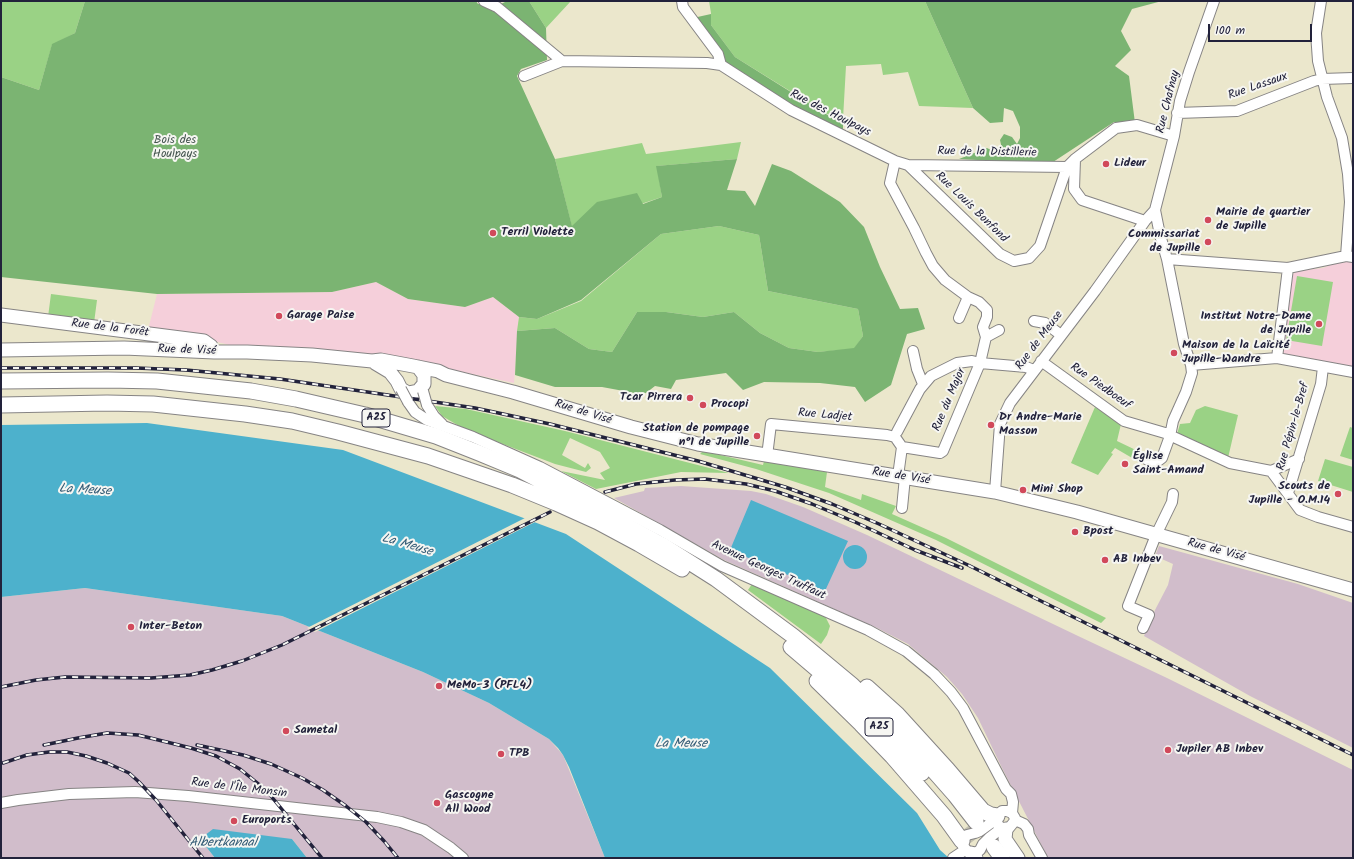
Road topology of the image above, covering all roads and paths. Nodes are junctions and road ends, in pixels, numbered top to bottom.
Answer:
1 (484, 1) edge
2 (682, 1) edge
3 (1214, 1) edge
4 (1321, 1) edge
5 (562, 60) junction
6 (720, 64) junction
7 (524, 76) dead end
8 (1353, 78) edge
9 (1322, 79) junction
10 (1177, 113) junction
11 (1174, 136) junction
12 (1074, 159) junction
13 (895, 161) junction
14 (908, 165) junction
15 (1067, 167) junction
16 (1155, 210) junction
17 (1146, 221) junction
18 (1165, 254) junction
19 (1350, 256) edge
20 (1288, 268) junction
21 (968, 297) junction
22 (1, 315) edge
23 (958, 318) dead end
24 (1034, 321) dead end
25 (998, 330) dead end
26 (1061, 336) junction
27 (986, 337) junction
28 (1, 350) edge
29 (914, 351) dead end
30 (214, 352) junction
31 (1277, 358) junction
32 (1041, 361) junction
33 (372, 362) junction
34 (980, 363) junction
35 (1191, 365) junction
36 (413, 366) junction
37 (1323, 367) junction
38 (1034, 370) junction
39 (1353, 372) edge
40 (446, 375) junction
41 (1, 381) edge
42 (923, 384) junction
43 (399, 385) junction
44 (422, 388) junction
45 (1, 405) edge
46 (443, 426) junction
47 (897, 432) dead end
48 (1170, 436) junction
49 (902, 448) junction
50 (767, 456) junction
51 (1144, 458) dead end
52 (1299, 459) junction
53 (1271, 470) junction
54 (901, 477) junction
55 (995, 492) junction
56 (1288, 493) junction
57 (1173, 494) dead end
58 (902, 508) dead end
59 (1353, 527) edge
60 (1156, 535) junction
61 (1353, 590) edge
62 (1143, 628) dead end
63 (786, 637) junction
64 (1, 803) edge
65 (1005, 820) junction
66 (976, 847) edge
67 (463, 858) edge
68 (1018, 858) edge
69 (1042, 858) edge

1 - 5 street
2 - 6 street
3 - 10 street, Rue Chafnay
4 - 9 street
5 - 6 street, Rue des Houlpays
5 - 7 street, Rue des Houlpays
6 - 13 street, Rue des Houlpays
8 - 9 street, Rue Lassaux
9 - 10 street, Rue Lassaux
9 - 19 street
10 - 11 street, Rue Chafnay
11 - 12 street, Rue Louis Bonfond
11 - 16 street, Rue Chafnay
12 - 15 street, Rue Louis Bonfond
12 - 17 street
13 - 14 street, Rue Louis Bonfond
13 - 21 street
14 - 15 street, Rue de la Distillerie
14 - 15 street, Rue Louis Bonfond
16 - 17 street, Rue de Meuse
16 - 18 street
17 - 26 street, Rue de Meuse
18 - 20 street
18 - 35 street
19 - 20 street
20 - 31 street
21 - 23 street
21 - 27 street
22 - 30 main road, Rue de la Forêt
24 - 26 street
25 - 27 street
26 - 32 street, Rue de Meuse
27 - 34 street
28 - 30 main road, Rue de Visé
29 - 42 street
30 - 33 main road, Rue de Visé
31 - 35 street
31 - 37 street
32 - 38 street, Rue de Meuse
32 - 48 street, Rue Piedboeuf
33 - 36 main road, Rue de Visé
33 - 43 main road, Rue de Visé
34 - 38 street, Rue du Major
34 - 42 street
34 - 49 street, Rue du Major
35 - 48 street
36 - 40 main road, Rue de Visé
36 - 43 main road
36 - 44 main road
37 - 39 street
37 - 52 street, Rue Pépin-le-Bref
38 - 55 street, Rue de Meuse
40 - 44 main road
40 - 50 main road, Rue de Visé
41 - 63 highway, A25
42 - 47 street
43 - 44 main road
43 - 46 street, Avenue Georges Truffaut, bridge
44 - 46 street, bridge
45 - 63 highway, A25
46 - 65 street, Avenue Georges Truffaut
48 - 51 street
48 - 53 street, Rue Piedboeuf
49 - 50 street, Rue Ladjet
49 - 54 street
50 - 54 main road, Rue de Visé
52 - 53 street
52 - 56 street, Rue Pépin-le-Bref
53 - 56 street
54 - 55 main road, Rue de Visé
54 - 58 street
55 - 60 main road, Rue de Visé
56 - 59 street
57 - 60 street
60 - 61 main road, Rue de Visé
60 - 62 street
63 - 65 highway
63 - 66 highway, A25
63 - 66 highway, A25
64 - 67 street, Rue de l'Île Monsin
65 - 66 street
65 - 68 main road
65 - 69 street

